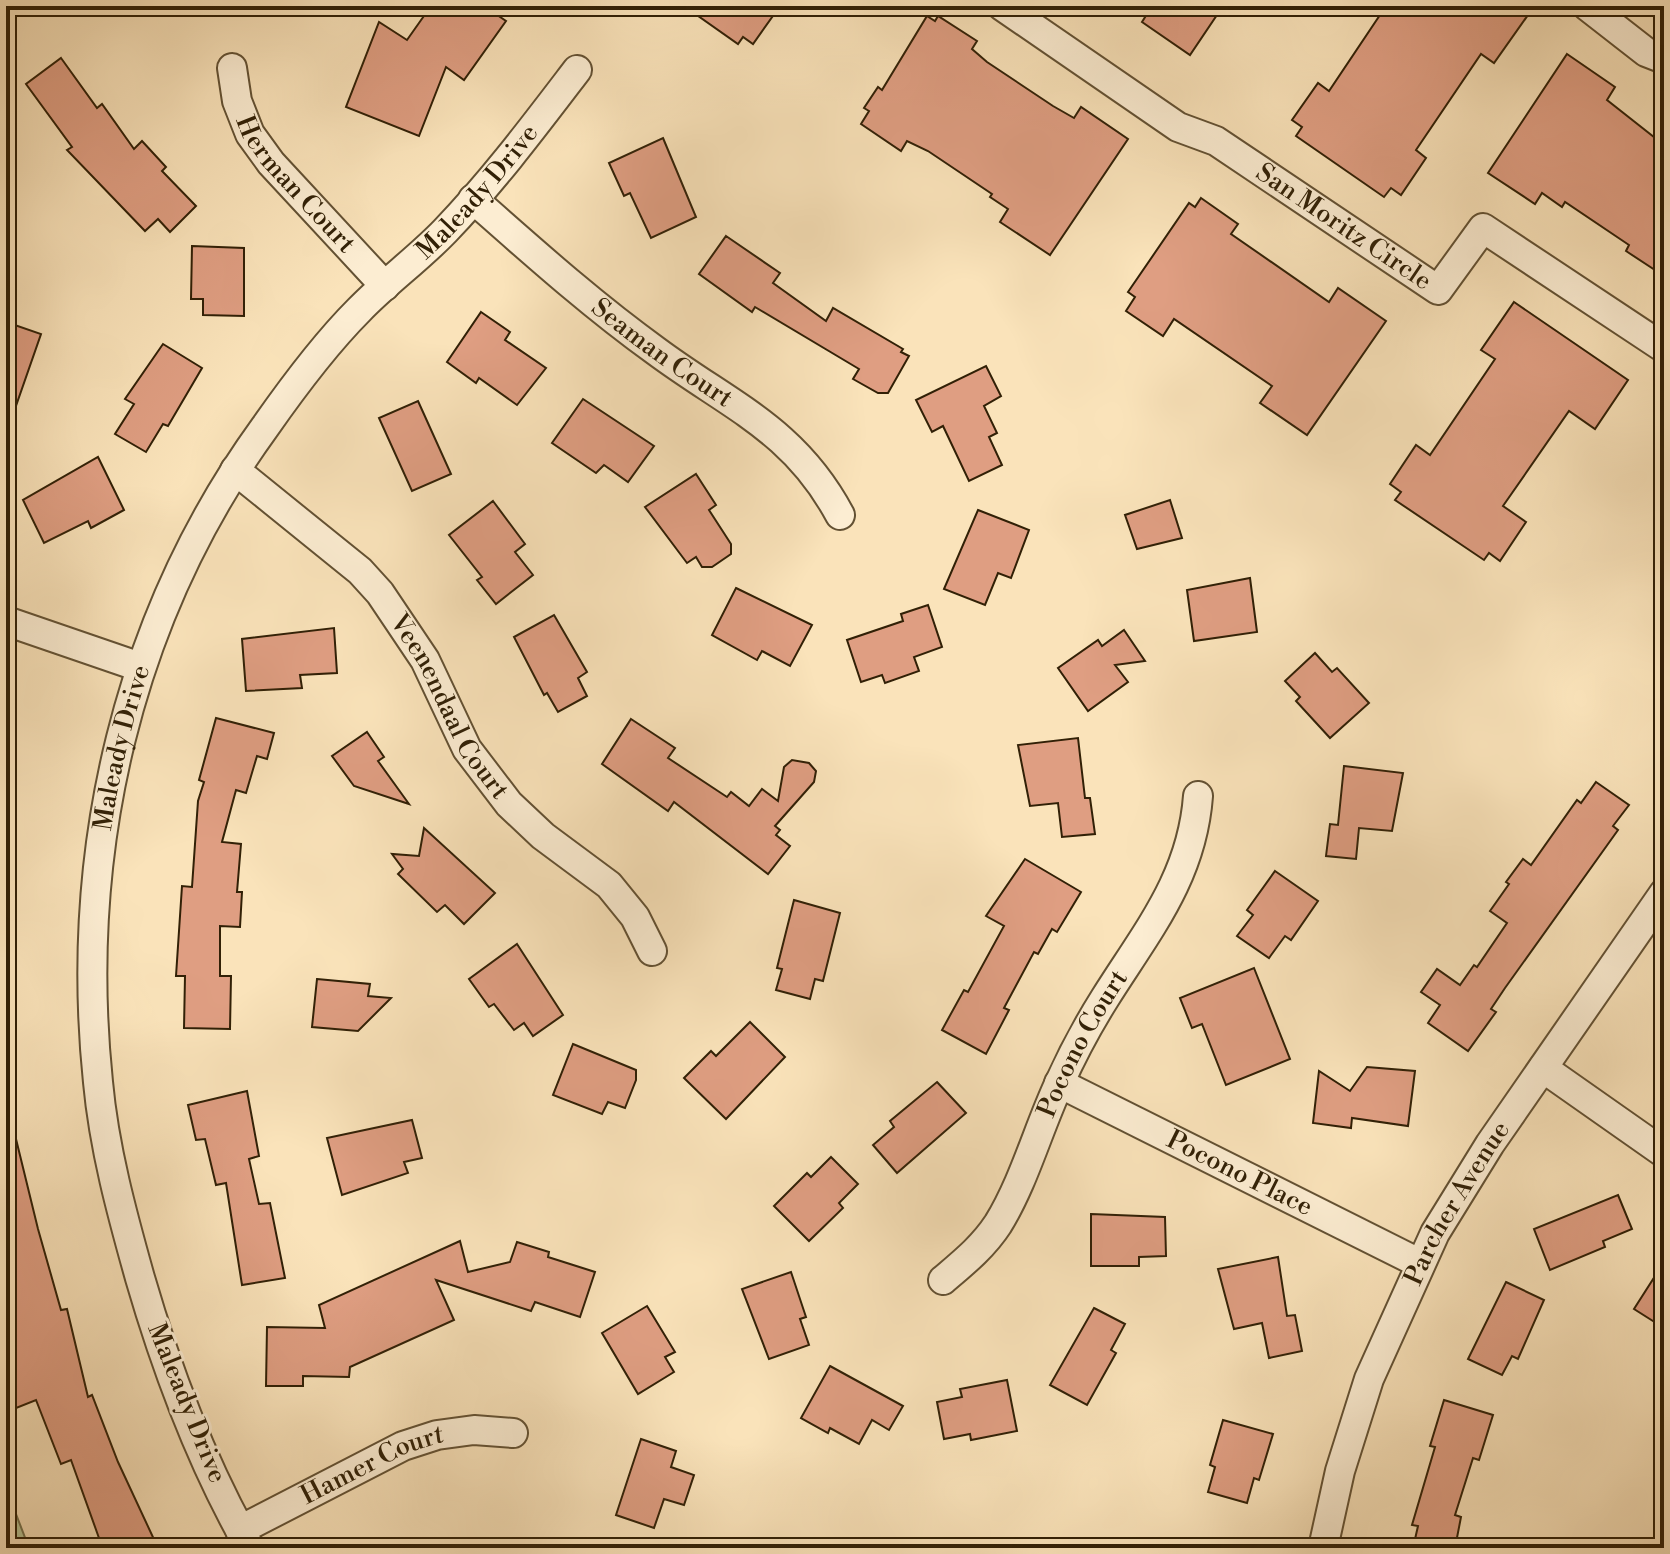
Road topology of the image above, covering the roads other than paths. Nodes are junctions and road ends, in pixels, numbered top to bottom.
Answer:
1 (1002, 6) edge
2 (1587, 6) edge
3 (1664, 59) edge
4 (232, 68) dead end
5 (577, 70) dead end
6 (473, 199) junction
7 (385, 286) junction
8 (1664, 348) edge
9 (235, 470) junction
10 (840, 515) dead end
11 (6, 621) edge
12 (140, 667) junction
13 (1198, 796) dead end
14 (1664, 893) edge
15 (652, 951) dead end
16 (1543, 1068) junction
17 (1059, 1083) junction
18 (1664, 1153) edge
19 (1419, 1263) junction
20 (943, 1280) dead end
21 (513, 1433) dead end
22 (245, 1539) edge
23 (1323, 1548) edge

1 - 8 street, San Moritz Circle
2 - 3 street
4 - 7 street, Herman Court
5 - 6 street, Maleady Drive
6 - 7 street, Maleady Drive
6 - 10 street, Seaman Court
7 - 9 street, Maleady Drive
9 - 12 street, Maleady Drive
9 - 15 street, Veenendaal Court
11 - 12 street
12 - 22 street, Maleady Drive
13 - 17 street, Pocono Court
14 - 16 street, Parcher Avenue
16 - 18 street
16 - 19 street, Parcher Avenue
17 - 19 street, Pocono Place
17 - 20 street, Pocono Court
19 - 23 street, Parcher Avenue
21 - 22 street, Hamer Court

